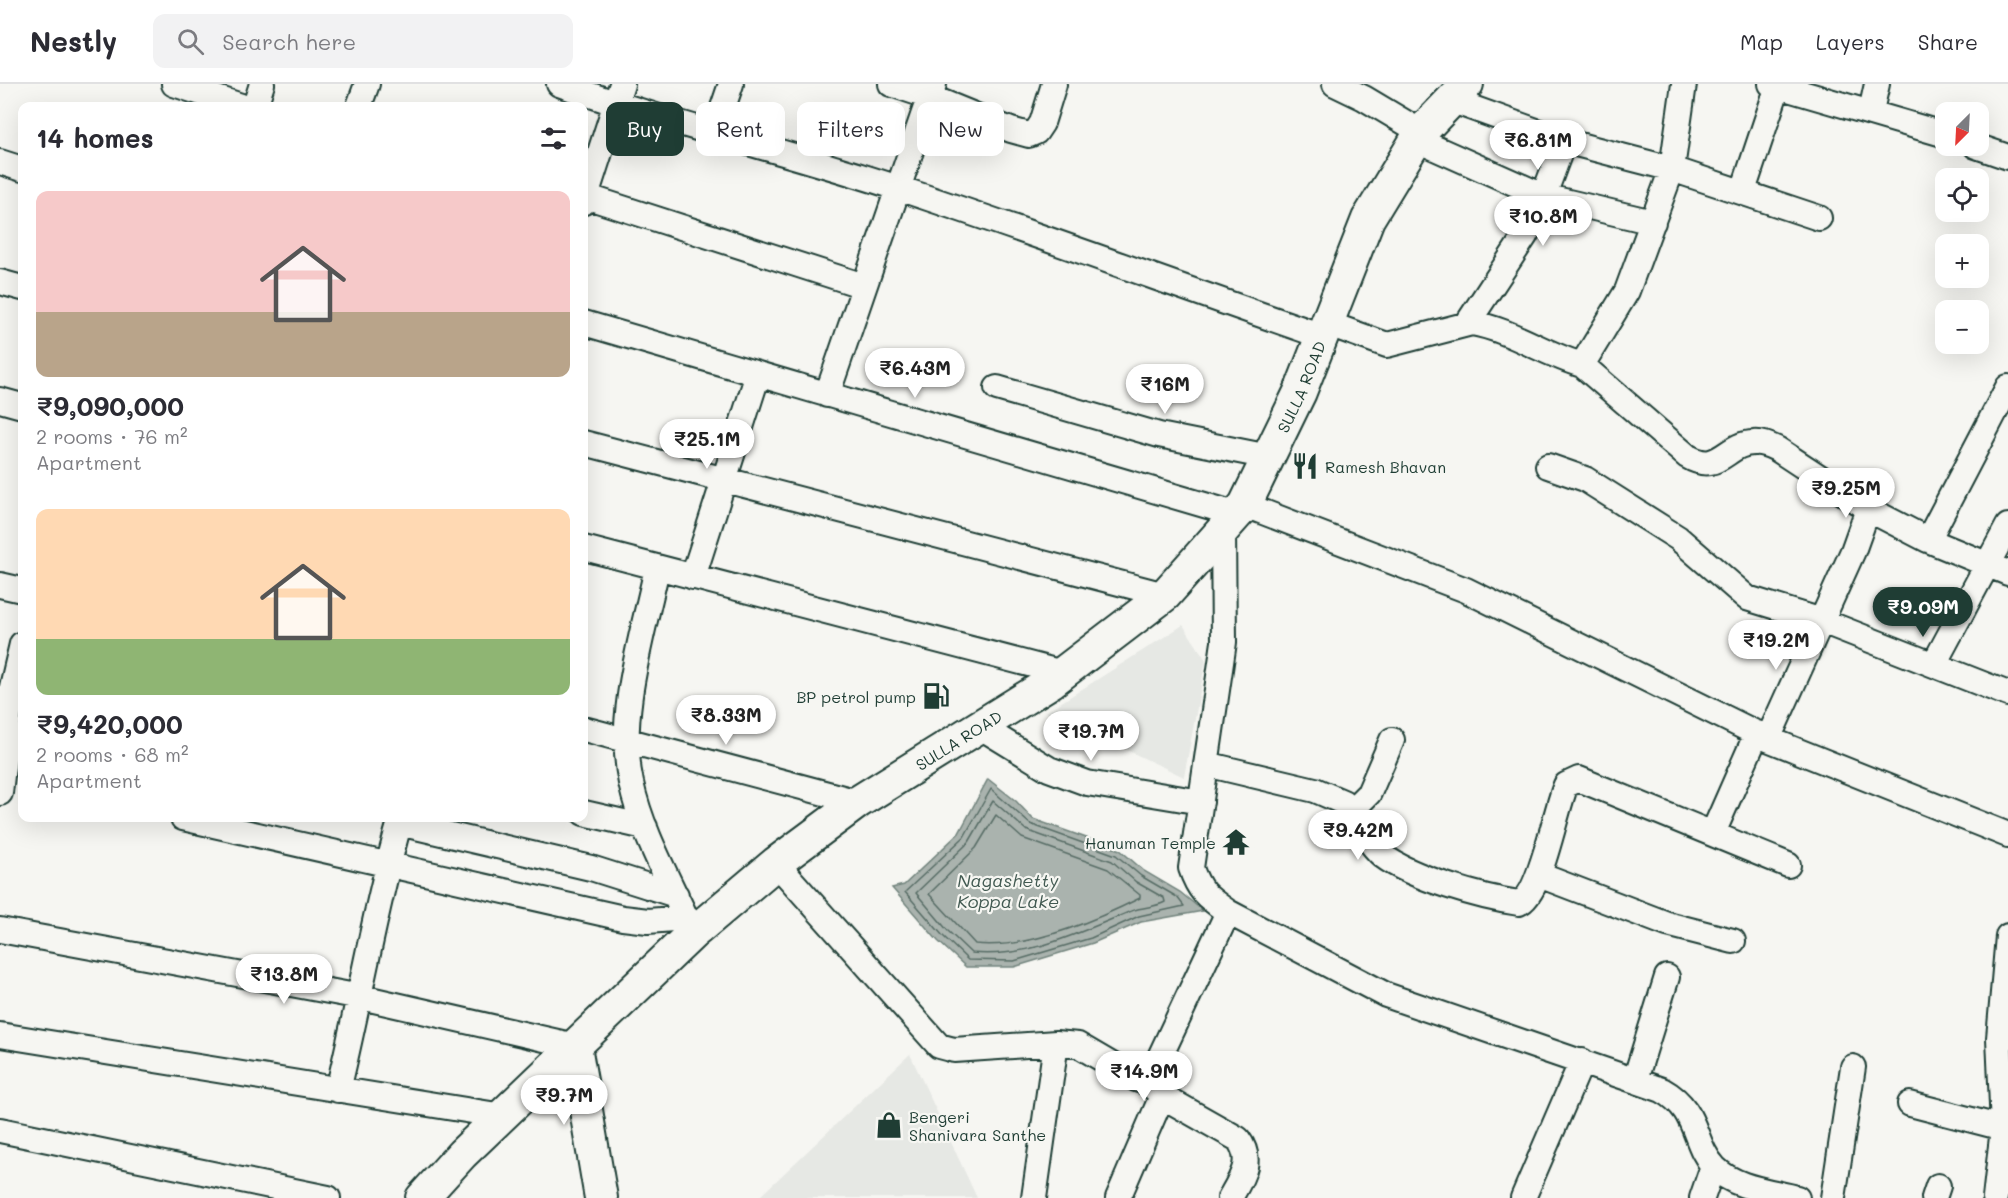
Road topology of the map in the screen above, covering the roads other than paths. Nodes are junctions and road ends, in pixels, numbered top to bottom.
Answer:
1 (174, 84) edge
2 (262, 84) edge
3 (367, 84) edge
4 (560, 84) edge
5 (731, 84) edge
6 (891, 84) edge
7 (1054, 84) edge
8 (1337, 84) edge
9 (1684, 84) edge
10 (1877, 84) edge
11 (1775, 85) edge
12 (932, 90) edge
13 (1460, 93) edge
14 (618, 94) edge
15 (230, 102) edge
16 (256, 102) edge
17 (360, 102) edge
18 (725, 102) edge
19 (1871, 111) junction
20 (696, 124) edge
21 (1935, 131) edge
22 (1419, 136) junction
23 (1564, 141) junction
24 (1989, 150) edge
25 (785, 153) edge
26 (2008, 157) edge
27 (0, 162) edge
28 (18, 168) edge
29 (1672, 170) junction
30 (588, 187) edge
31 (897, 188) junction
32 (1743, 191) junction
33 (1544, 196) junction
34 (588, 200) edge
35 (1819, 218) dead end
36 (1653, 222) junction
37 (0, 282) edge
38 (864, 286) junction
39 (18, 287) edge
40 (588, 324) edge
41 (1467, 324) junction
42 (1324, 330) junction
43 (1582, 365) junction
44 (758, 374) junction
45 (2008, 387) edge
46 (997, 388) dead end
47 (827, 395) junction
48 (0, 400) edge
49 (18, 405) edge
50 (588, 444) edge
51 (1269, 457) junction
52 (1548, 465) dead end
53 (726, 480) junction
54 (1868, 508) junction
55 (1235, 516) junction
56 (2008, 526) edge
57 (1928, 540) junction
58 (588, 549) edge
59 (1986, 564) junction
60 (657, 568) junction
61 (2008, 573) edge
62 (693, 577) junction
63 (0, 585) edge
64 (18, 589) edge
65 (1165, 595) junction
66 (1822, 621) junction
67 (18, 661) edge
68 (1934, 664) junction
69 (1063, 673) junction
70 (11, 688) edge
71 (2008, 694) edge
72 (979, 726) junction
73 (588, 730) edge
74 (1762, 736) junction
75 (1392, 740) dead end
76 (628, 741) junction
77 (1206, 764) junction
78 (8, 783) edge
79 (858, 802) junction
80 (1201, 802) junction
81 (588, 814) edge
82 (1348, 814) junction
83 (200, 822) edge
84 (399, 822) edge
85 (408, 822) edge
86 (645, 826) junction
87 (1713, 833) junction
88 (2008, 835) edge
89 (776, 863) junction
90 (387, 865) junction
91 (1788, 865) dead end
92 (1539, 875) junction
93 (676, 895) junction
94 (1228, 912) junction
95 (690, 925) junction
96 (0, 930) edge
97 (2008, 936) edge
98 (1733, 941) dead end
99 (1667, 977) dead end
100 (361, 997) junction
101 (0, 1035) edge
102 (2003, 1039) edge
103 (1056, 1043) junction
104 (575, 1046) junction
105 (1582, 1061) junction
106 (1853, 1067) dead end
107 (1635, 1080) junction
108 (1154, 1088) junction
109 (338, 1090) junction
110 (1910, 1104) dead end
111 (503, 1116) junction
112 (2003, 1128) junction
113 (0, 1130) edge
114 (1713, 1166) junction
115 (2000, 1184) edge
116 (328, 1198) edge
117 (422, 1198) edge
118 (601, 1198) edge
119 (1034, 1198) edge
120 (1118, 1198) edge
121 (1230, 1198) edge
122 (1523, 1198) edge
123 (1702, 1198) edge
124 (1797, 1198) edge
125 (1833, 1198) edge

1 - 15 street
2 - 16 street
3 - 17 street
4 - 14 street
5 - 18 street
6 - 12 street
7 - 12 street
8 - 22 street
9 - 29 street
10 - 19 street
11 - 19 street
11 - 32 street
12 - 31 street
13 - 22 main road, SULLA ROAD
13 - 23 street
14 - 20 street
14 - 30 street
19 - 21 street
22 - 33 street
22 - 42 main road, SULLA ROAD
23 - 29 street
23 - 33 street
24 - 26 street
25 - 31 street
27 - 28 street
29 - 32 street
29 - 36 street
31 - 38 street
31 - 42 street
32 - 35 street
33 - 36 street
33 - 41 street
34 - 38 street
36 - 43 street
37 - 39 street
38 - 47 street
40 - 44 street
41 - 42 street
41 - 43 street
42 - 51 main road, SULLA ROAD
43 - 54 street
44 - 47 street
44 - 53 street
45 - 57 street
46 - 51 street
47 - 55 street
48 - 49 street
50 - 53 street
51 - 55 main road, SULLA ROAD
52 - 66 street
53 - 62 street
53 - 65 street
54 - 57 street
54 - 66 street
55 - 65 main road, SULLA ROAD
55 - 74 street
55 - 77 street
56 - 59 street
57 - 59 street
58 - 60 street
59 - 61 street
59 - 68 street
60 - 62 street
60 - 76 street
62 - 69 street
63 - 64 street
65 - 69 main road, SULLA ROAD
66 - 68 street
66 - 74 street
67 - 70 street
68 - 71 street
69 - 72 main road, SULLA ROAD
70 - 78 street
72 - 79 main road, SULLA ROAD
72 - 80 street
73 - 76 street
74 - 87 street
74 - 88 street
75 - 82 street
76 - 79 street
76 - 86 street
77 - 80 street
77 - 82 street
79 - 89 main road, SULLA ROAD
80 - 94 street
81 - 86 street
82 - 92 street
83 - 90 street
84 - 90 street
85 - 93 street
86 - 93 street
87 - 91 street
87 - 92 street
89 - 95 main road, SULLA ROAD
89 - 103 street
90 - 95 street
90 - 100 street
92 - 98 street
93 - 95 street
94 - 105 street
94 - 108 street
95 - 104 main road, SULLA ROAD
96 - 100 street
97 - 102 street
99 - 107 street
100 - 104 street
100 - 109 street
101 - 109 street
102 - 112 street
103 - 108 street
103 - 119 street
104 - 111 main road, SULLA ROAD
104 - 118 main road
105 - 107 street
105 - 122 street
106 - 125 street
107 - 114 street
108 - 120 street
108 - 121 street
109 - 111 street
110 - 112 street
111 - 117 main road, SULLA ROAD
112 - 115 street
113 - 116 street
114 - 123 street
114 - 124 street

